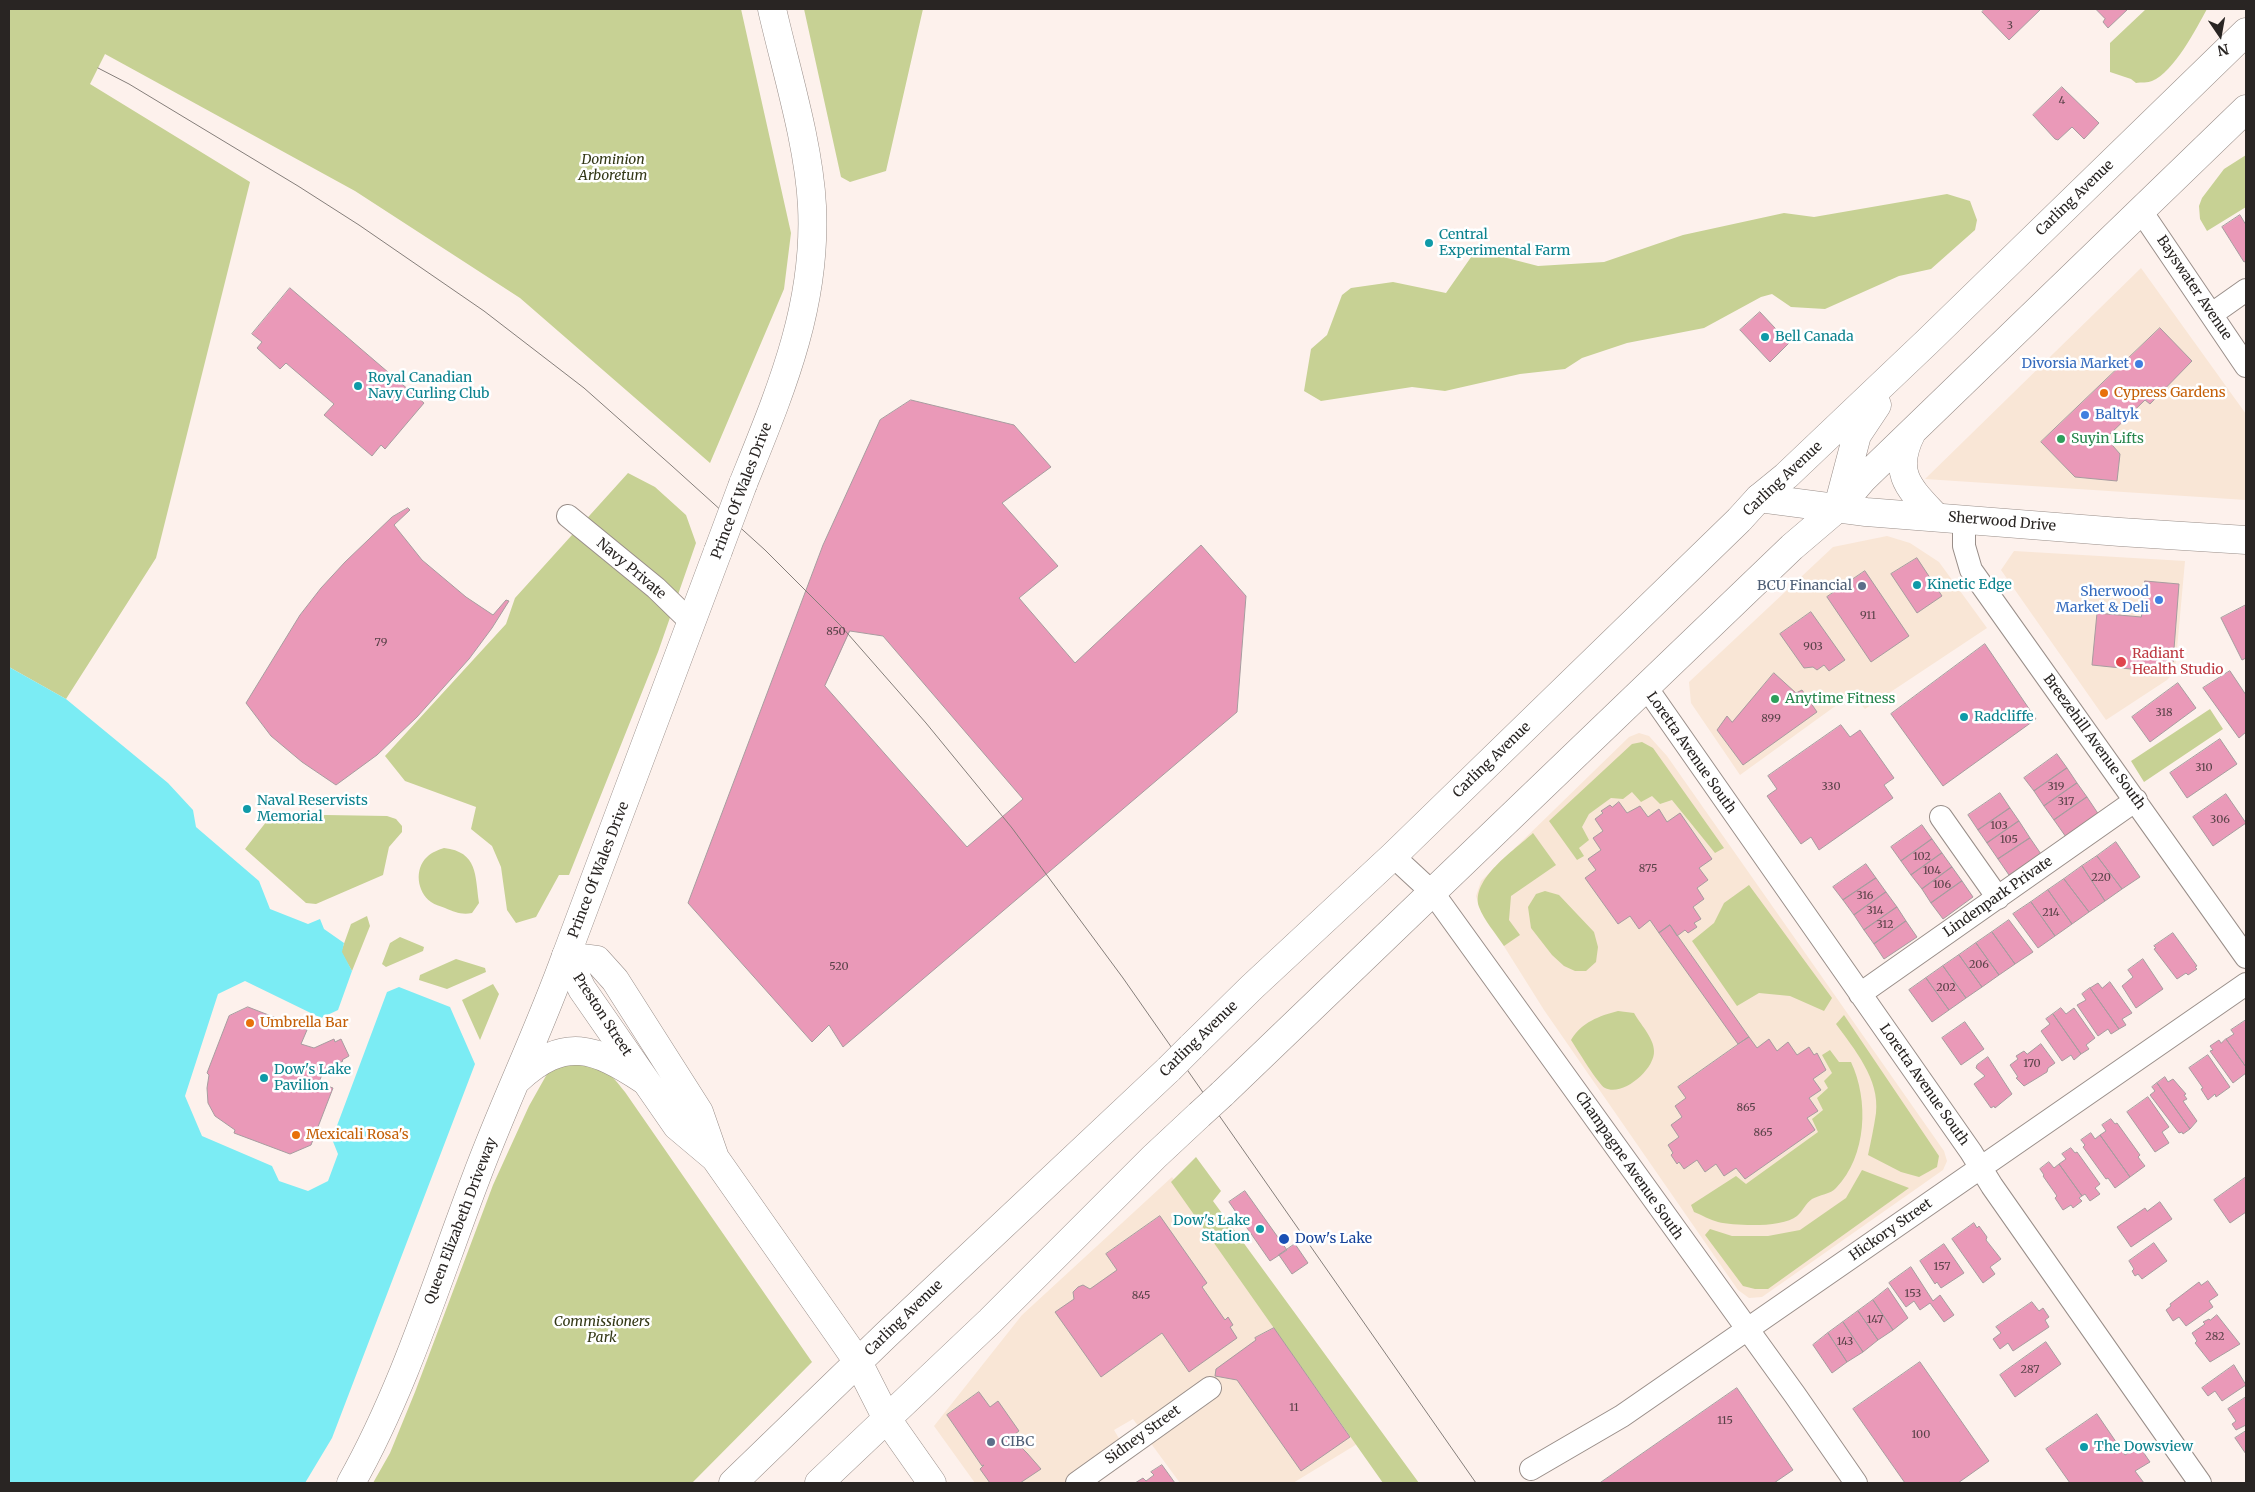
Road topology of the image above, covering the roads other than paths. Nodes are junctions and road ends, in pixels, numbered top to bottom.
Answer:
1 (772, 9) edge
2 (2246, 32) edge
3 (2246, 109) edge
4 (2141, 211) junction
5 (2246, 290) edge
6 (2212, 314) junction
7 (1927, 342) junction
8 (2246, 366) edge
9 (1912, 432) junction
10 (1760, 498) junction
11 (1838, 507) junction
12 (568, 516) dead end
13 (1936, 517) junction
14 (1964, 519) junction
15 (2246, 540) edge
16 (692, 623) junction
17 (1646, 687) junction
18 (2136, 800) junction
19 (1941, 817) dead end
20 (1394, 856) junction
21 (1433, 893) junction
22 (1998, 898) junction
23 (566, 956) junction
24 (2246, 957) edge
25 (2246, 984) edge
26 (1860, 994) junction
27 (644, 1080) junction
28 (516, 1081) junction
29 (715, 1158) junction
30 (1982, 1167) junction
31 (1747, 1330) junction
32 (858, 1362) junction
33 (1210, 1388) dead end
34 (887, 1419) junction
35 (1531, 1469) dead end
36 (352, 1483) edge
37 (733, 1483) edge
38 (819, 1483) edge
39 (932, 1483) edge
40 (1077, 1483) edge
41 (1856, 1483) edge
42 (2200, 1483) edge

1 - 16 main road, Prince Of Wales Drive, bridge
2 - 7 main road, Carling Avenue
3 - 4 main road
4 - 6 street, Bayswater Avenue
4 - 9 main road
5 - 6 street
6 - 8 street, Bayswater Avenue
7 - 10 main road, Carling Avenue
7 - 11 main road
9 - 11 main road
9 - 13 main road
10 - 11 main road, Sherwood Drive
10 - 20 main road, Carling Avenue
11 - 13 main road, Sherwood Drive
11 - 17 main road
12 - 16 street, Navy Private
13 - 14 main road, Sherwood Drive
14 - 15 main road, Sherwood Drive
14 - 18 street, Breezehill Avenue South
16 - 23 main road, Prince Of Wales Drive
17 - 21 main road
17 - 26 street, Loretta Avenue South
18 - 22 street, Lindenpark Private
18 - 24 street, Breezehill Avenue South
19 - 22 street
20 - 21 street, Champagne Avenue South
20 - 32 main road, Carling Avenue, bridge
21 - 31 street, Champagne Avenue South
21 - 34 main road, bridge
22 - 26 street, Lindenpark Private
23 - 27 main road, Preston Street
23 - 28 main road, Queen Elizabeth Driveway
23 - 29 main road, Preston Street
25 - 30 street, Hickory Street
26 - 30 street, Loretta Avenue South
27 - 28 main road
27 - 29 main road, Preston Street
28 - 36 main road, Queen Elizabeth Driveway
29 - 32 main road, Preston Street
30 - 31 street, Hickory Street
30 - 42 street, Loretta Avenue South
31 - 35 street, Hickory Street
31 - 41 street, Champagne Avenue South
32 - 34 main road, Preston Street
32 - 37 main road, Carling Avenue
33 - 40 street, Sidney Street
34 - 38 main road
34 - 39 main road, Preston Street

